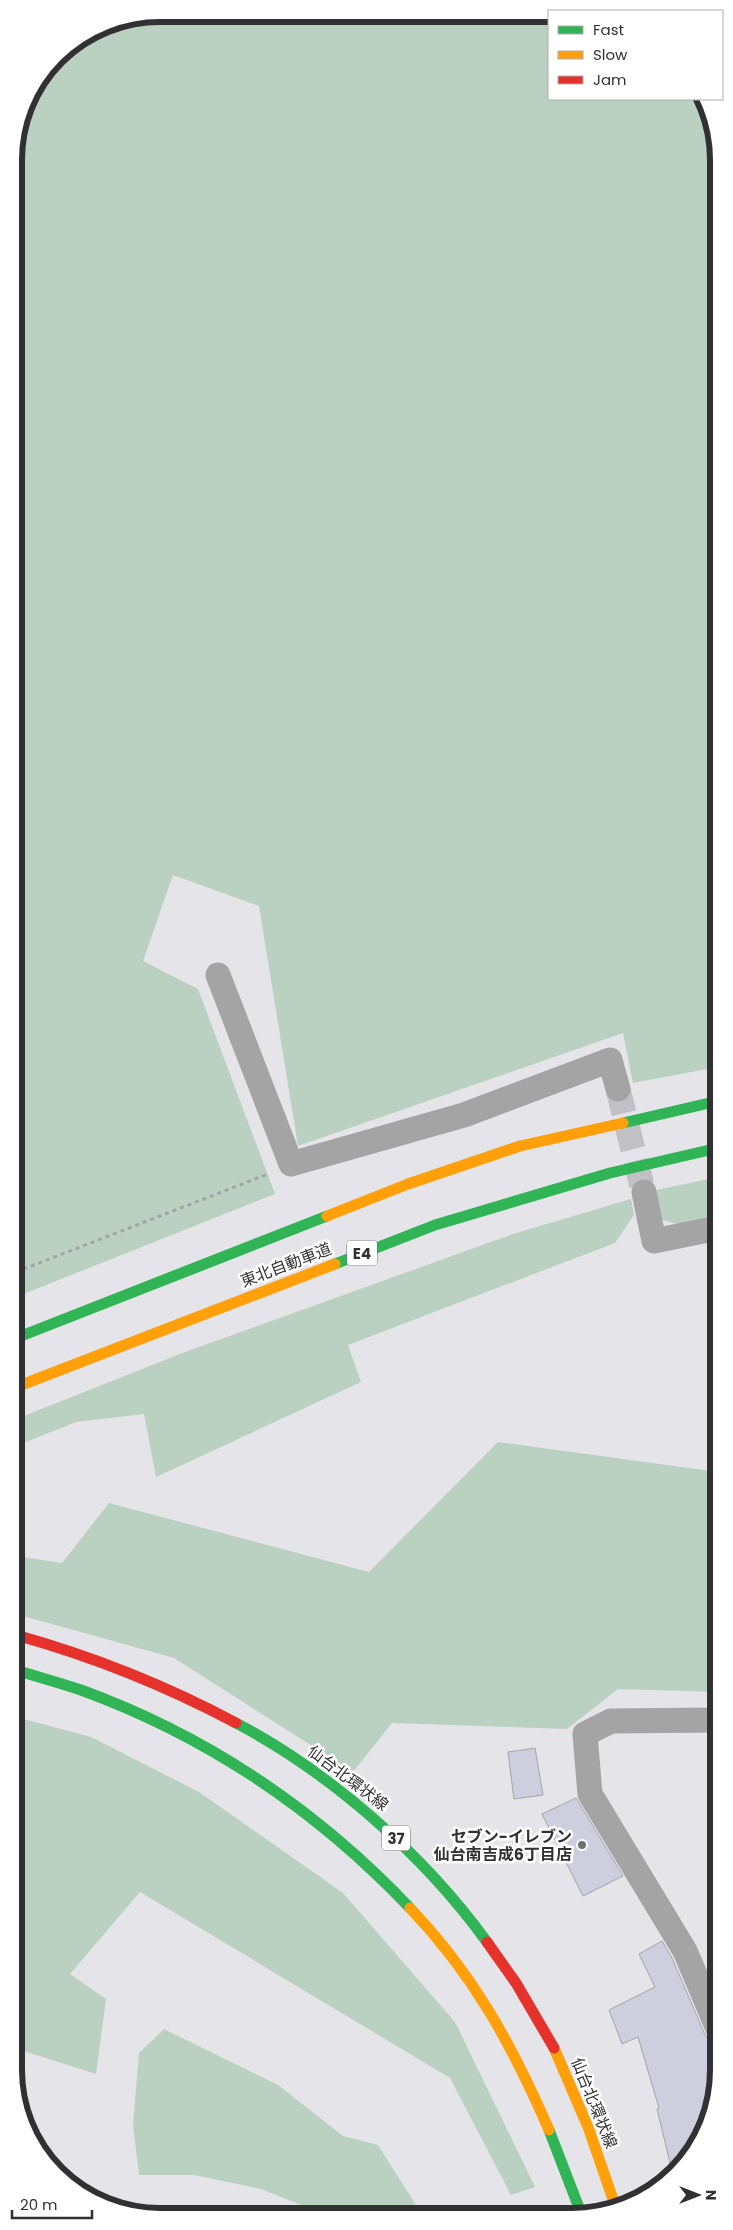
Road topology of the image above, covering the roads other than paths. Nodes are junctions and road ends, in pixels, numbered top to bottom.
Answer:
1 (218, 975) dead end
2 (618, 1089) tunnel mouth
3 (710, 1102) edge
4 (710, 1150) edge
5 (644, 1192) tunnel mouth
6 (710, 1230) edge
7 (22, 1335) edge
8 (22, 1385) edge
9 (22, 1637) edge
10 (22, 1672) edge
11 (710, 1720) edge
12 (710, 2010) edge
13 (614, 2201) edge
14 (579, 2207) edge

1 - 2 street
3 - 7 main road, 東北自動車道
4 - 8 main road, 東北自動車道 / E4
5 - 6 street
9 - 13 main road, 仙台北環状線 / 37
10 - 14 main road, 37
11 - 12 street

